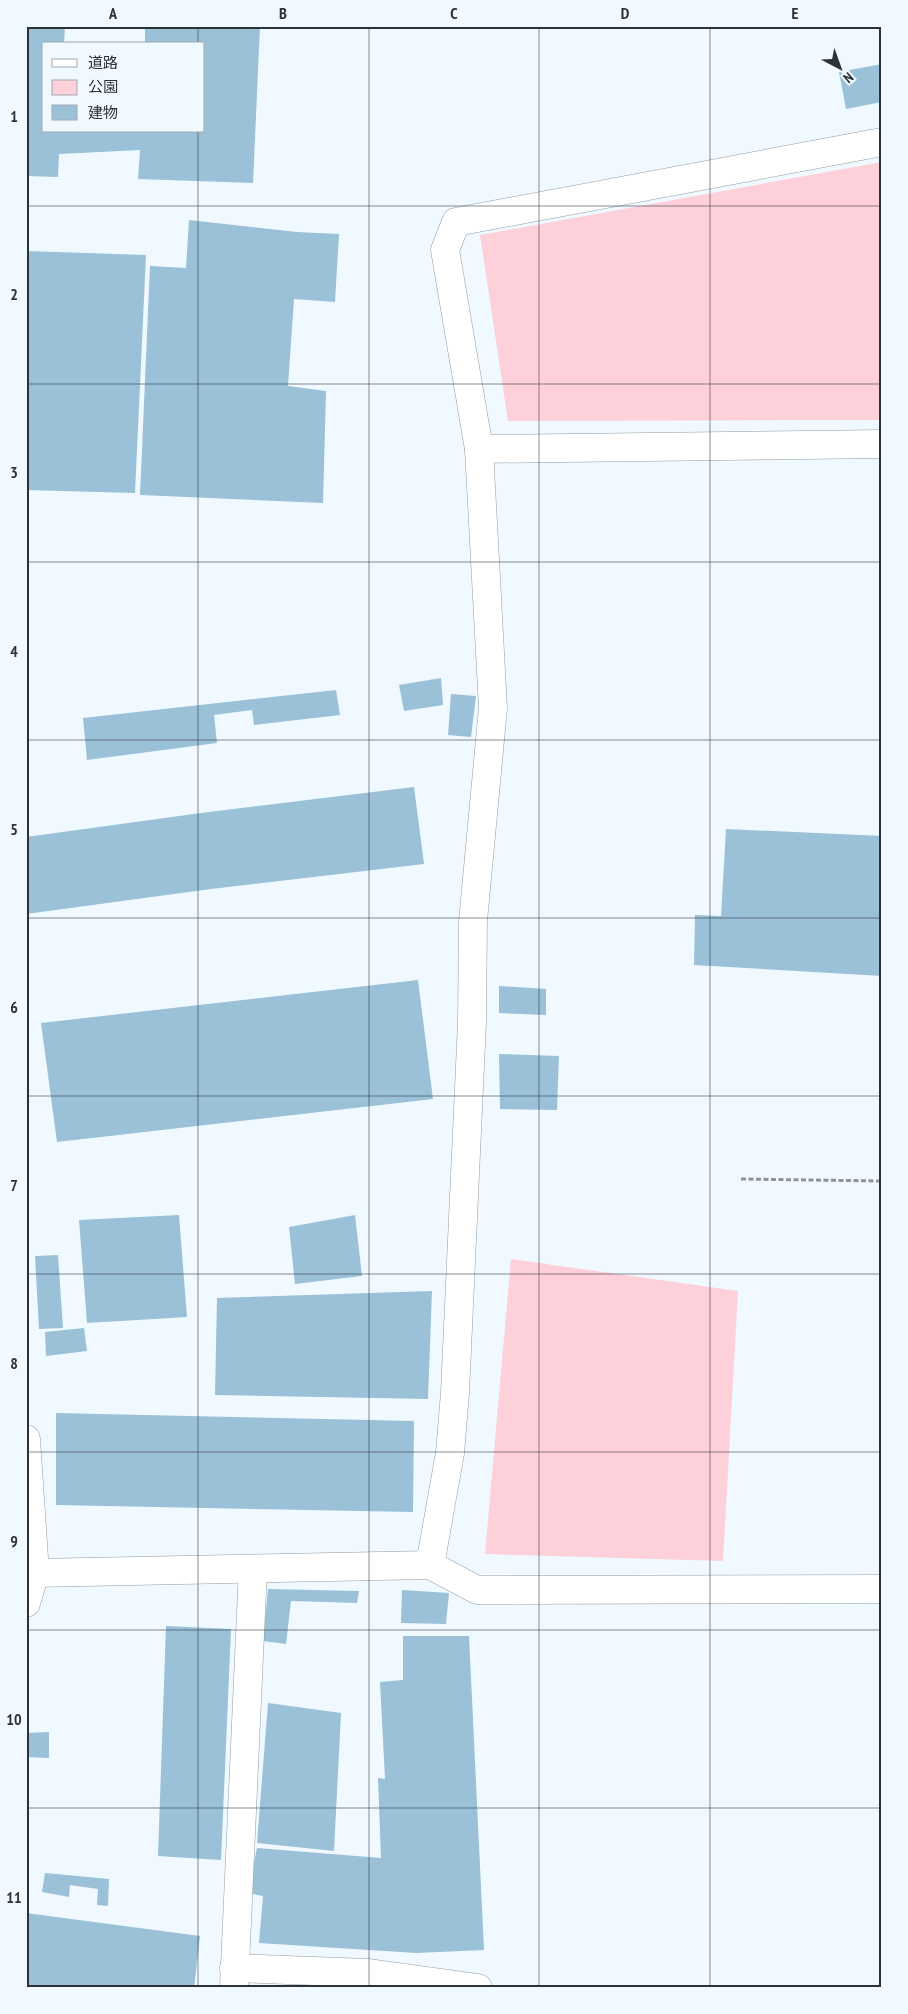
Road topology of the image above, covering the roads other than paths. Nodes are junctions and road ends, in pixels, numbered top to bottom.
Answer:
1 (882, 142) edge
2 (882, 444) edge
3 (478, 450) junction
4 (26, 1439) edge
5 (430, 1565) junction
6 (252, 1569) junction
7 (35, 1573) junction
8 (882, 1589) edge
9 (26, 1603) edge
10 (234, 1978) edge
11 (478, 1988) edge

1 - 3 street
2 - 3 street
3 - 5 street
4 - 7 street
5 - 6 street
5 - 8 street
6 - 7 street
6 - 10 street
7 - 9 street
10 - 11 street

